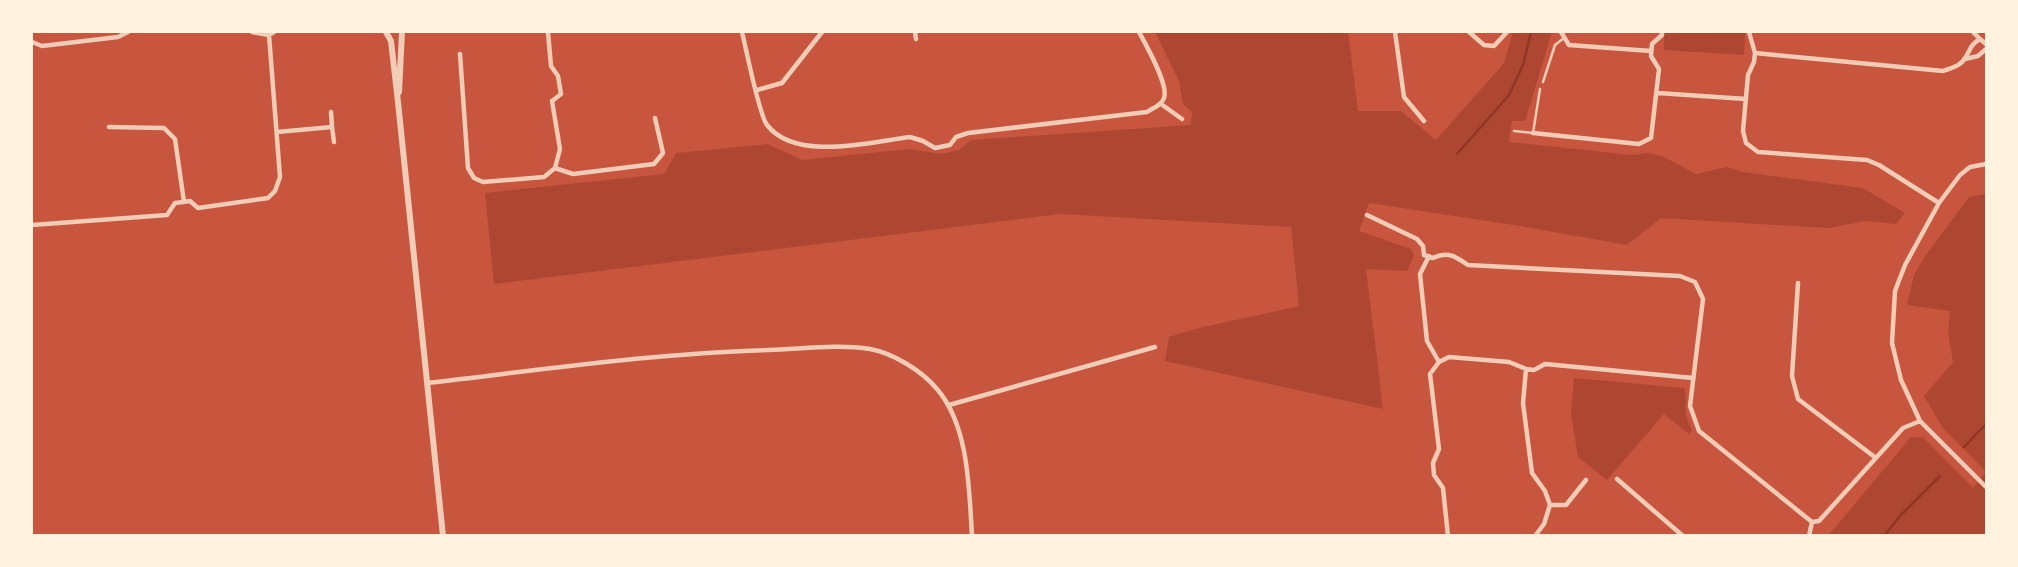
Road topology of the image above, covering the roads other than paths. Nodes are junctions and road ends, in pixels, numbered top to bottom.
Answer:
1 (128, 32) edge
2 (252, 32) edge
3 (386, 32) edge
4 (402, 32) edge
5 (548, 32) edge
6 (742, 32) edge
7 (822, 32) edge
8 (915, 32) edge
9 (1139, 32) edge
10 (1395, 32) edge
11 (1469, 32) edge
12 (1507, 32) edge
13 (1561, 32) edge
14 (1662, 32) edge
15 (1749, 32) edge
16 (1973, 32) edge
17 (272, 33) edge
18 (1564, 38) junction
19 (916, 39) dead end
20 (1980, 39) junction
21 (32, 42) edge
22 (1986, 44) edge
23 (1986, 49) edge
24 (1651, 51) junction
25 (1755, 53) junction
26 (460, 54) dead end
27 (1965, 59) junction
28 (1543, 82) dead end
29 (1540, 89) dead end
30 (757, 90) junction
31 (1658, 93) junction
32 (1746, 99) junction
33 (398, 102) junction
34 (1161, 104) junction
35 (331, 112) dead end
36 (655, 118) dead end
37 (1182, 119) dead end
38 (1424, 121) dead end
39 (109, 127) dead end
40 (332, 127) junction
41 (1514, 131) dead end
42 (277, 132) junction
43 (1533, 133) junction
44 (334, 142) dead end
45 (1986, 164) edge
46 (555, 168) junction
47 (184, 202) junction
48 (1939, 203) junction
49 (1367, 215) dead end
50 (32, 225) edge
51 (1429, 256) junction
52 (1798, 283) dead end
53 (1155, 347) dead end
54 (1439, 362) junction
55 (1526, 369) junction
56 (1693, 378) junction
57 (426, 383) junction
58 (949, 405) junction
59 (1920, 421) junction
60 (1875, 458) junction
61 (1617, 479) dead end
62 (1587, 480) dead end
63 (1986, 486) edge
64 (1550, 505) junction
65 (1812, 522) junction
66 (443, 536) edge
67 (972, 536) edge
68 (1448, 536) edge
69 (1535, 536) edge
70 (1683, 536) edge
71 (1809, 536) edge

1 - 21 street
2 - 17 street
3 - 33 street
4 - 33 street
5 - 46 street
6 - 30 street
7 - 30 street
8 - 19 street
9 - 34 street
10 - 38 street
11 - 12 street
13 - 18 street
14 - 24 street
15 - 25 street
16 - 20 street
17 - 42 street
18 - 24 street
18 - 28 lane
20 - 22 street
20 - 27 street
23 - 27 street
24 - 31 street
25 - 27 street
25 - 32 street
26 - 46 street
29 - 43 lane
30 - 34 street
31 - 32 street
31 - 43 street
32 - 48 street
33 - 57 street
34 - 37 street
35 - 40 street
36 - 46 street
39 - 47 street
40 - 42 street
40 - 44 street
41 - 43 lane
42 - 47 street
45 - 48 street
47 - 50 street
48 - 59 street
49 - 51 street
51 - 54 street
51 - 56 street
52 - 60 street
53 - 58 street
54 - 55 street
54 - 68 street
55 - 56 street
55 - 64 street
56 - 65 street
57 - 58 street
57 - 66 street
58 - 67 street
59 - 60 street
59 - 63 street
60 - 65 street
61 - 70 street
62 - 64 street
64 - 69 street
65 - 71 street

